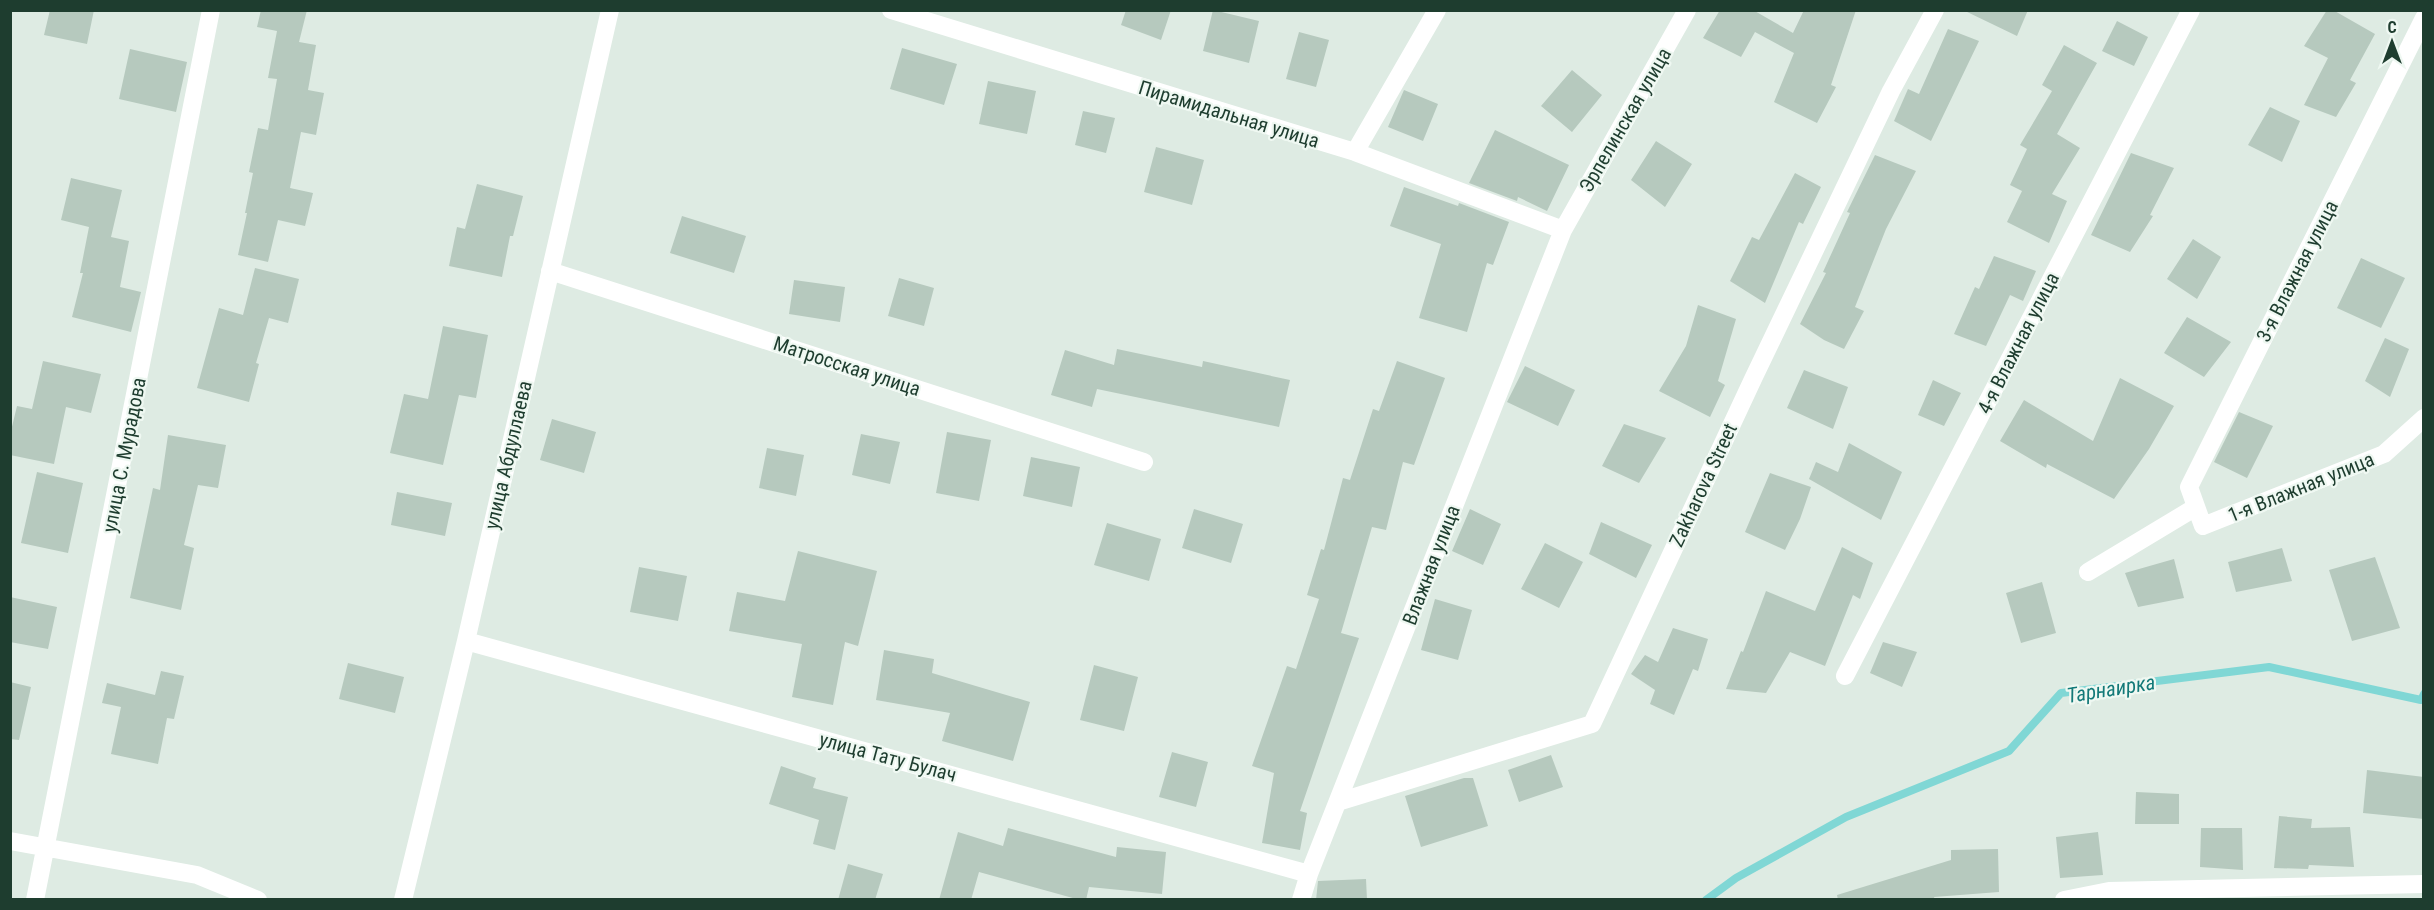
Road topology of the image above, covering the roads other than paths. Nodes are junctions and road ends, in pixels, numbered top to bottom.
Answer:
1 (211, 10) edge
2 (610, 10) edge
3 (891, 10) edge
4 (1437, 10) edge
5 (1687, 10) edge
6 (1935, 10) edge
7 (2191, 10) edge
8 (2424, 18) edge
9 (1354, 152) junction
10 (1563, 230) junction
11 (550, 272) junction
12 (2424, 418) edge
13 (1144, 462) dead end
14 (2196, 507) junction
15 (2203, 526) joint
16 (2088, 572) dead end
17 (466, 641) junction
18 (1845, 676) dead end
19 (1338, 802) junction
20 (10, 841) edge
21 (47, 849) junction
22 (1309, 874) junction
23 (2424, 884) edge
24 (35, 900) edge
25 (258, 900) edge
26 (403, 900) edge
27 (1301, 900) edge
28 (2064, 900) edge

1 - 21 street, улица С. Мурадова
2 - 11 street, улица Абдуллаева
3 - 9 street, Пирамидальная улица
4 - 9 street
5 - 10 street, Эрпелинская улица
6 - 19 street, Zakharova Street
7 - 18 street, 4-я Влажная улица
8 - 14 street, 3-я Влажная улица
9 - 10 street, Пирамидальная улица
10 - 19 street, Влажная улица
11 - 13 street, Матросская улица
11 - 17 street, улица Абдуллаева
12 - 15 street, 1-я Влажная улица
14 - 15 street, 3-я Влажная улица
14 - 16 street
17 - 22 street, улица Тату Булач
17 - 26 street, улица Абдуллаева
19 - 22 street, Влажная улица
20 - 21 street
21 - 24 street, улица С. Мурадова
21 - 25 street
22 - 27 street, Влажная улица
23 - 28 street

